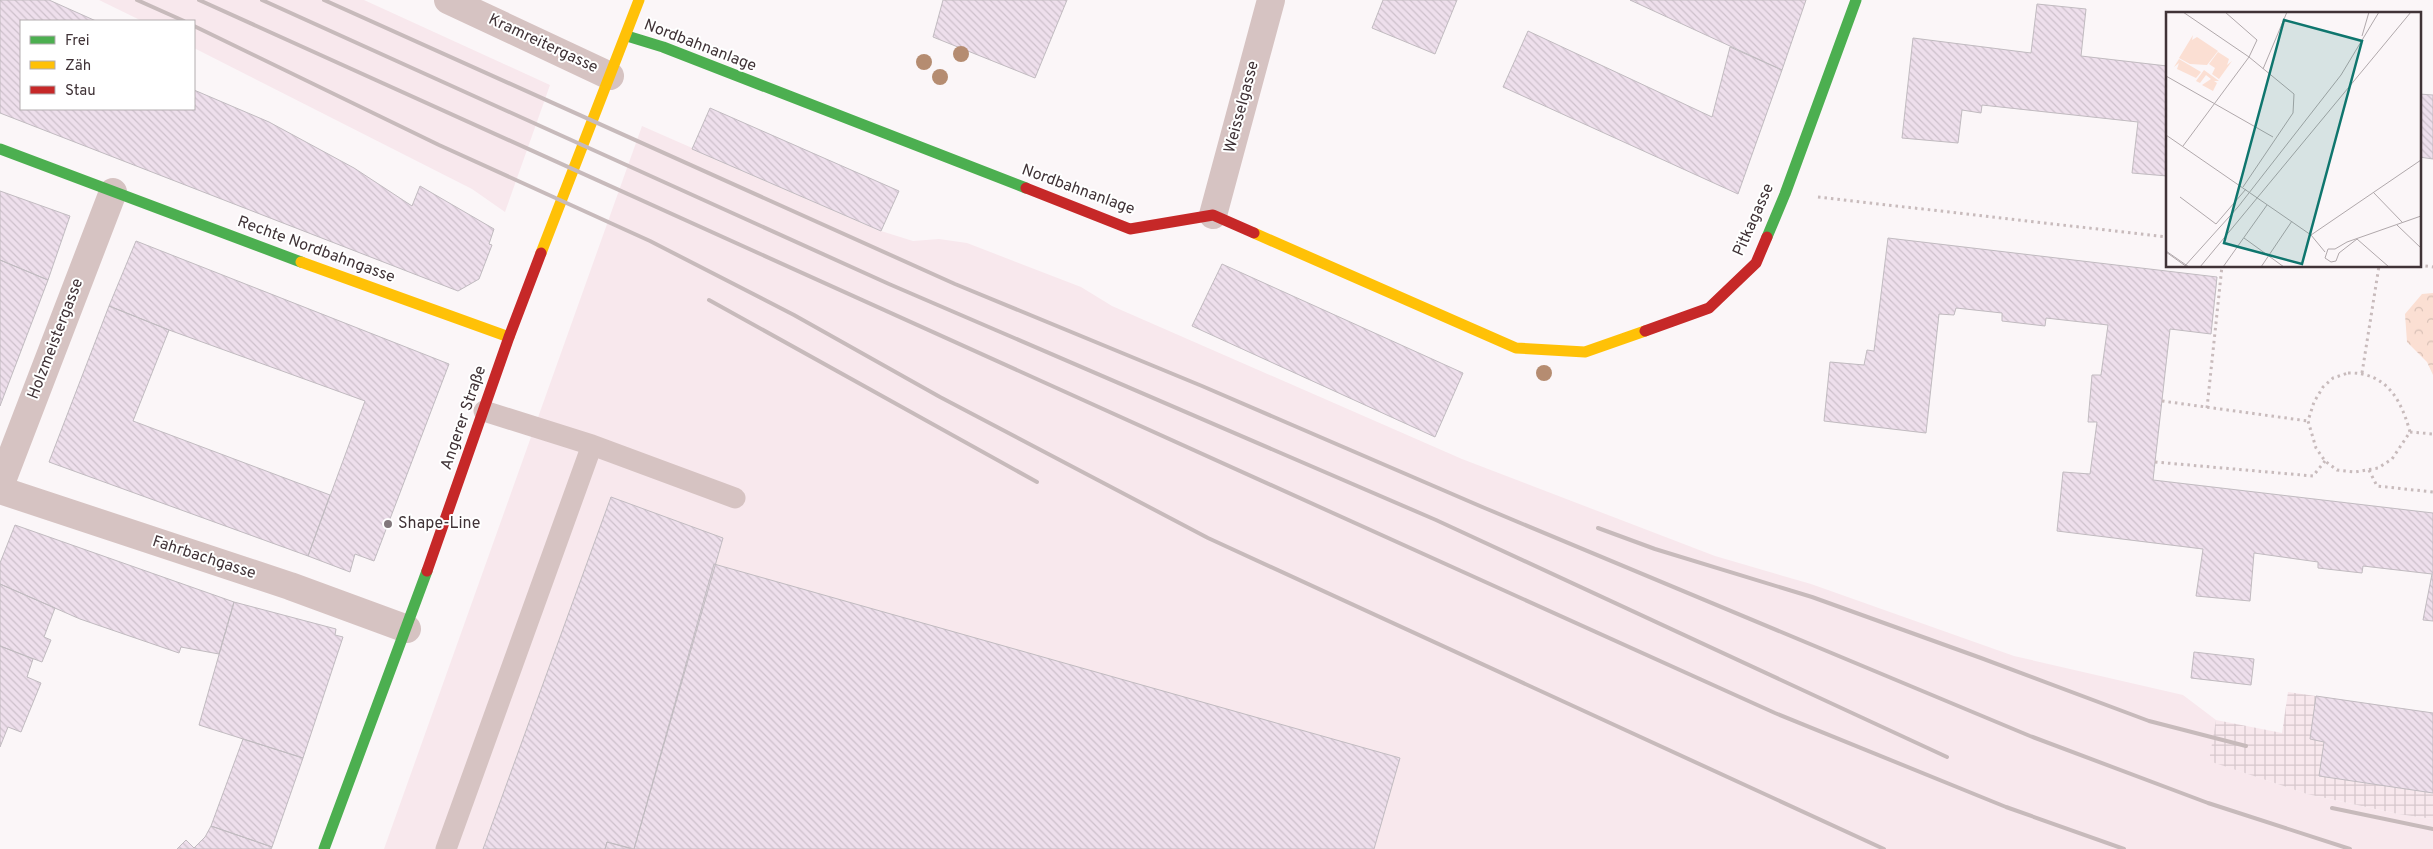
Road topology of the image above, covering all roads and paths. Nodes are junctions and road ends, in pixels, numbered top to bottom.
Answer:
1 (448, 0) edge
2 (639, 0) edge
3 (1271, 0) edge
4 (1856, 0) edge
5 (627, 36) junction
6 (610, 76) junction
7 (0, 149) edge
8 (113, 192) junction
9 (1785, 194) junction
10 (1213, 215) junction
11 (2166, 237) edge
12 (2420, 265) edge
13 (2433, 267) edge
14 (2222, 268) edge
15 (2379, 268) edge
16 (509, 337) junction
17 (2362, 372) junction
18 (2162, 401) dead end
19 (2207, 408) junction
20 (484, 411) junction
21 (2308, 421) junction
22 (2410, 432) junction
23 (2433, 434) edge
24 (592, 445) junction
25 (2155, 462) dead end
26 (2325, 462) junction
27 (2369, 470) junction
28 (0, 486) edge
29 (0, 490) edge
30 (2433, 492) edge
31 (735, 498) dead end
32 (407, 629) junction
33 (324, 849) edge
34 (446, 849) edge

1 - 6 street, Kramreitergasse
2 - 5 street, Angerer Straße
3 - 10 street, Weisselgasse
4 - 9 street, Pitkagasse
5 - 6 street, Angerer Straße
5 - 10 street, Nordbahnanlage
6 - 16 street, Angerer Straße
7 - 8 street, Rechte Nordbahngasse
8 - 16 street, Rechte Nordbahngasse
8 - 28 street, Holzmeistergasse
9 - 10 street, Pitkagasse
9 - 11 path
12 - 13 path
14 - 19 path
15 - 17 path
16 - 20 street, Angerer Straße
17 - 21 path
17 - 22 path
18 - 19 path
19 - 21 path
20 - 24 lane
20 - 32 street, Angerer Straße
21 - 26 path
22 - 23 path
22 - 27 path
24 - 31 lane
24 - 34 lane
25 - 26 path
26 - 27 path
27 - 30 path
29 - 32 street, Fahrbachgasse
32 - 33 street, Angerer Straße

